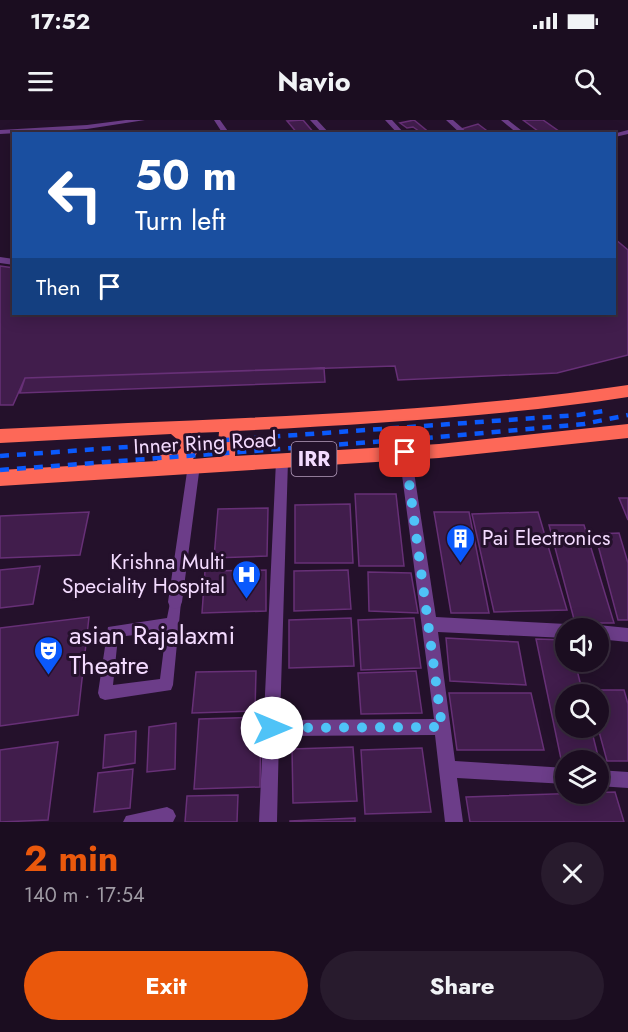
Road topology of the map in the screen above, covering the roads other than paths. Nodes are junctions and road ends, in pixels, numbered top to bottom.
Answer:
1 (63, 120) edge
2 (142, 120) edge
3 (313, 120) edge
4 (388, 120) edge
5 (449, 120) edge
6 (504, 120) edge
7 (87, 127) junction
8 (0, 132) edge
9 (325, 132) edge
10 (400, 132) edge
11 (464, 132) edge
12 (520, 132) edge
13 (628, 391) edge
14 (228, 424) junction
15 (174, 427) junction
16 (628, 431) edge
17 (0, 436) edge
18 (405, 452) junction
19 (282, 461) junction
20 (226, 463) junction
21 (194, 465) junction
22 (136, 470) junction
23 (0, 478) edge
24 (175, 602) joint
25 (172, 624) junction
26 (430, 624) junction
27 (555, 630) edge
28 (609, 633) edge
29 (628, 635) edge
30 (442, 727) junction
31 (272, 728) junction
32 (448, 769) junction
33 (555, 775) edge
34 (609, 779) edge
35 (628, 780) edge
36 (167, 816) dead end
37 (132, 822) edge
38 (267, 822) edge
39 (454, 822) edge

1 - 7 street
2 - 7 street
3 - 9 street
4 - 10 street
5 - 11 street
6 - 12 street
7 - 8 street
13 - 14 highway, Inner Ring Road / IRR
14 - 15 highway, Inner Ring Road / IRR
14 - 20 highway
15 - 17 highway, Inner Ring Road / IRR
15 - 22 highway
16 - 18 highway, Inner Ring Road / IRR
18 - 19 highway, Inner Ring Road / IRR
18 - 26 street
19 - 20 highway, Inner Ring Road / IRR
19 - 31 street
20 - 21 highway, Inner Ring Road / IRR
21 - 22 highway, Inner Ring Road / IRR
21 - 24 street
22 - 23 highway, Inner Ring Road / IRR
24 - 25 lane
25 - 25 lane
26 - 27 street
26 - 30 street
28 - 29 street
30 - 31 street
30 - 32 street
31 - 38 street
32 - 33 street
32 - 39 street
34 - 35 street
36 - 37 street

